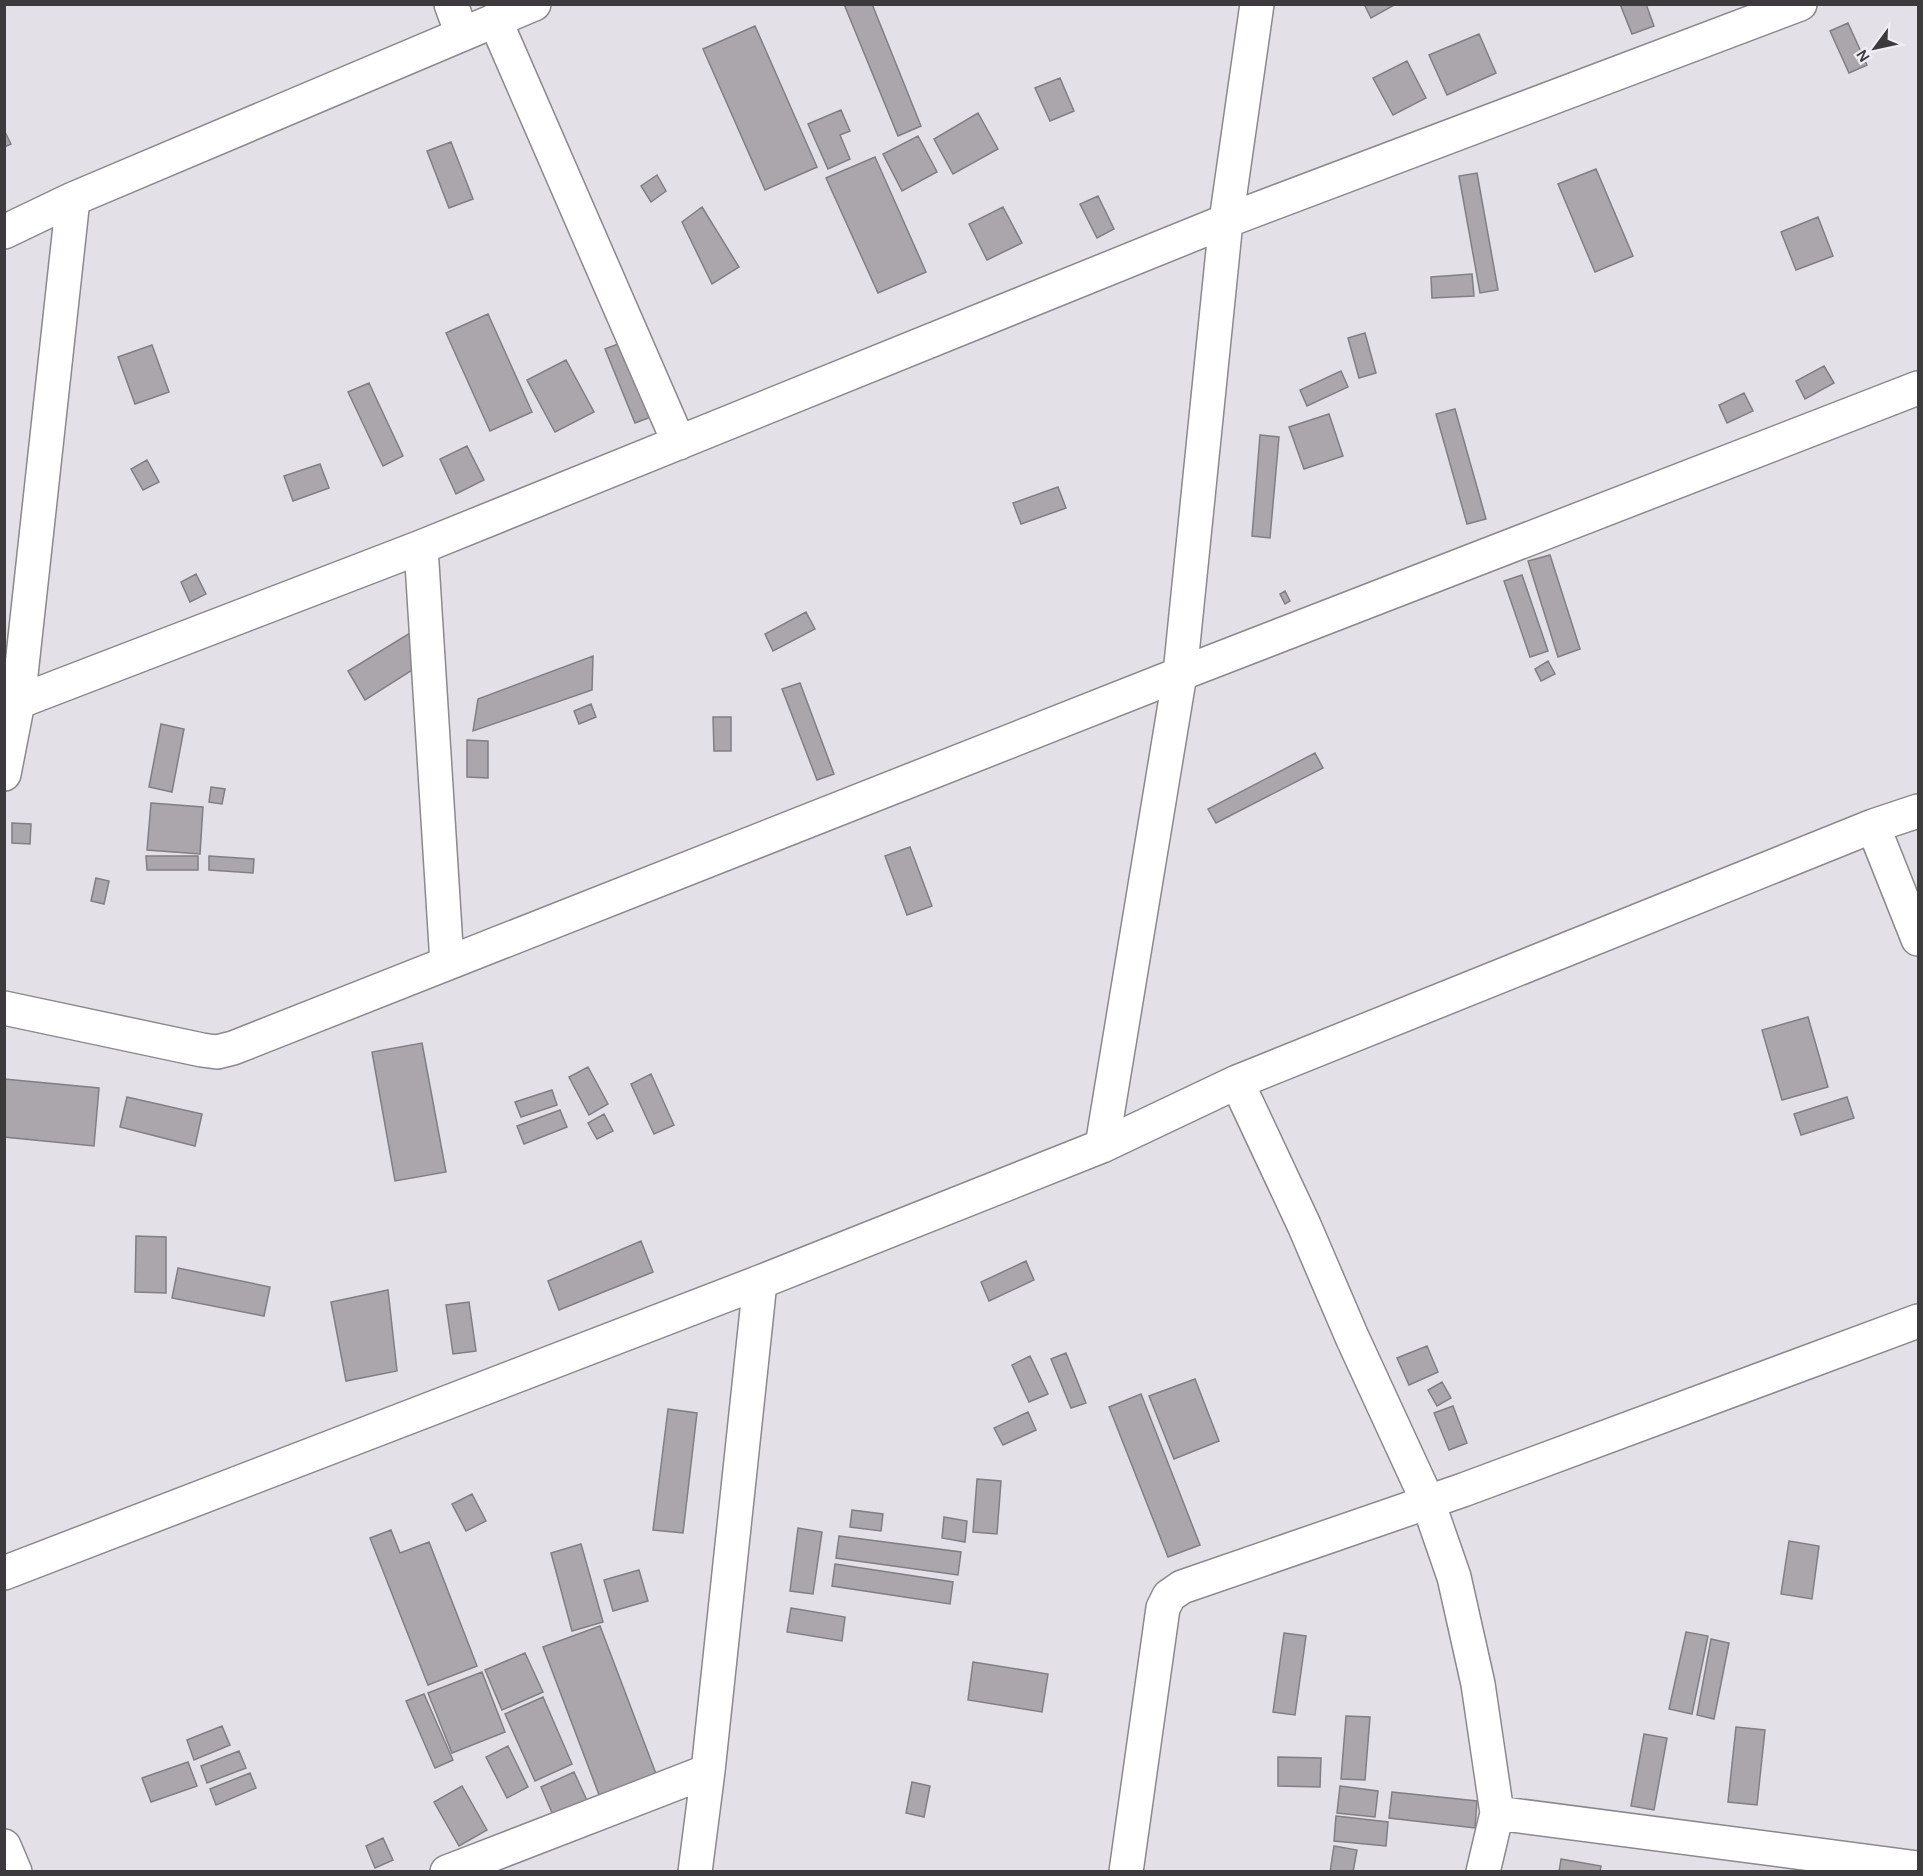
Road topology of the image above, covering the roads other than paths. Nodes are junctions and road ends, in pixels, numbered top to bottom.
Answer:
1 (534, 4) edge
2 (1257, 4) edge
3 (1800, 4) edge
4 (457, 19) edge
5 (495, 20) junction
6 (73, 199) junction
7 (1226, 221) junction
8 (4, 232) edge
9 (1918, 388) edge
10 (679, 443) junction
11 (421, 547) junction
12 (1180, 674) junction
13 (18, 702) junction
14 (4, 774) edge
15 (1918, 811) edge
16 (1873, 826) junction
17 (1918, 939) edge
18 (447, 963) junction
19 (4, 1008) edge
20 (1237, 1082) junction
21 (1102, 1146) junction
22 (760, 1282) junction
23 (1918, 1321) edge
24 (1428, 1503) junction
25 (4, 1572) edge
26 (708, 1771) junction
27 (1497, 1813) junction
28 (4, 1846) edge
29 (1918, 1868) edge
30 (15, 1872) edge
31 (447, 1872) edge
32 (695, 1872) edge
33 (1126, 1872) edge
34 (1483, 1872) edge

1 - 5 street
2 - 7 street
3 - 7 street
4 - 5 street
4 - 6 street
5 - 10 street
6 - 8 street
6 - 13 street
7 - 10 street
7 - 12 street
9 - 12 street
10 - 11 street
11 - 13 street
11 - 18 street
12 - 18 street
12 - 21 street
13 - 14 street
15 - 16 street
16 - 17 street
16 - 20 street
18 - 19 street
20 - 21 street
20 - 24 street
21 - 22 street
22 - 25 street
22 - 26 street
23 - 24 street
24 - 27 street
24 - 33 street
26 - 31 street
26 - 32 street
27 - 29 street
27 - 34 street
28 - 30 street

